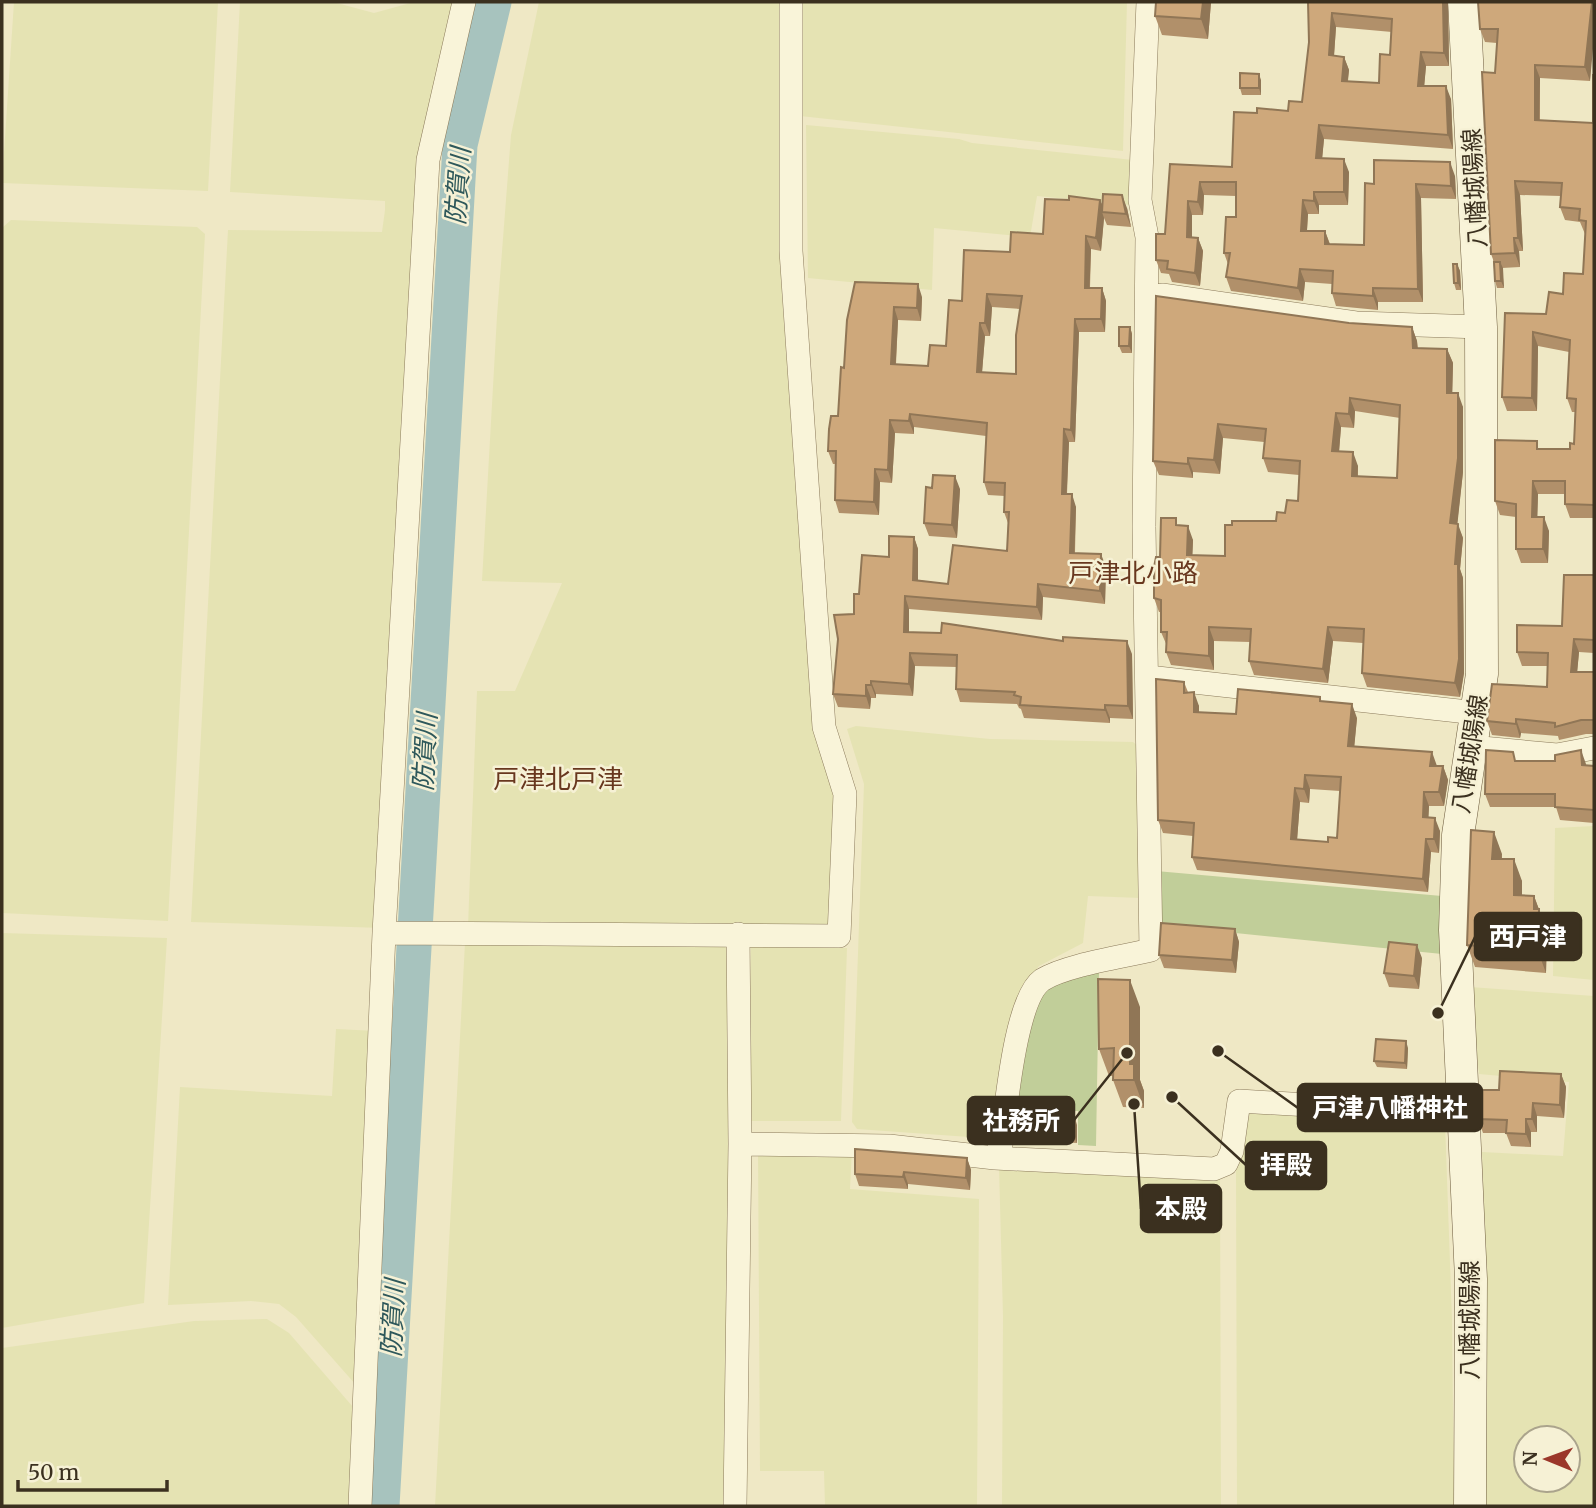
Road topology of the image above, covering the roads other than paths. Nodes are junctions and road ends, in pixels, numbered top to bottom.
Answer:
1 (464, 2) edge
2 (790, 2) edge
3 (1148, 2) edge
4 (1465, 2) edge
5 (1147, 300) junction
6 (1481, 327) junction
7 (1148, 677) junction
8 (1477, 713) junction
9 (1471, 747) junction
10 (1594, 748) edge
11 (384, 933) junction
12 (738, 934) junction
13 (1464, 1114) junction
14 (740, 1144) junction
15 (995, 1158) junction
16 (360, 1506) edge
17 (735, 1506) edge
18 (1470, 1506) edge

1 - 11 street
2 - 12 street
3 - 5 street
4 - 6 main road, 八幡城陽線
5 - 6 street
5 - 7 street
6 - 8 main road, 八幡城陽線
7 - 8 street
7 - 15 street
8 - 9 main road, 八幡城陽線
9 - 10 street
9 - 13 main road, 八幡城陽線
11 - 12 street
11 - 16 street
12 - 14 street
13 - 15 street
13 - 18 main road, 八幡城陽線
14 - 15 street
14 - 17 street

